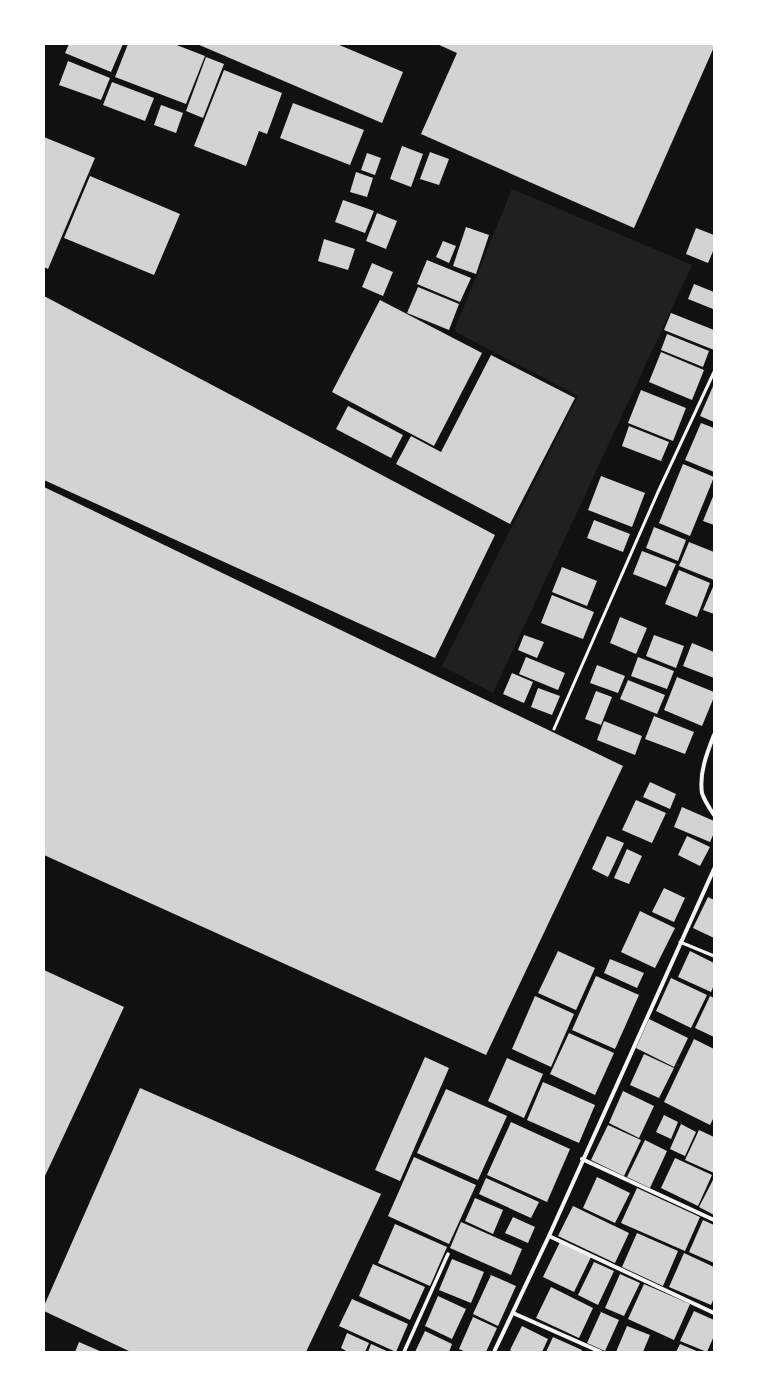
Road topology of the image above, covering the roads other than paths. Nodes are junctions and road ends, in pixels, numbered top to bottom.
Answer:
1 (714, 372) edge
2 (554, 729) dead end
3 (714, 735) edge
4 (714, 815) edge
5 (714, 869) edge
6 (680, 942) junction
7 (714, 956) edge
8 (582, 1160) junction
9 (714, 1220) edge
10 (549, 1236) junction
11 (448, 1254) dead end
12 (513, 1313) junction
13 (714, 1313) edge
14 (404, 1352) edge
15 (494, 1352) edge
16 (601, 1352) edge

1 - 2 lane
3 - 4 street
5 - 6 street
6 - 7 lane
6 - 8 street
8 - 9 street
8 - 10 street
10 - 12 street
10 - 13 street
11 - 14 street
12 - 15 street
12 - 16 street

